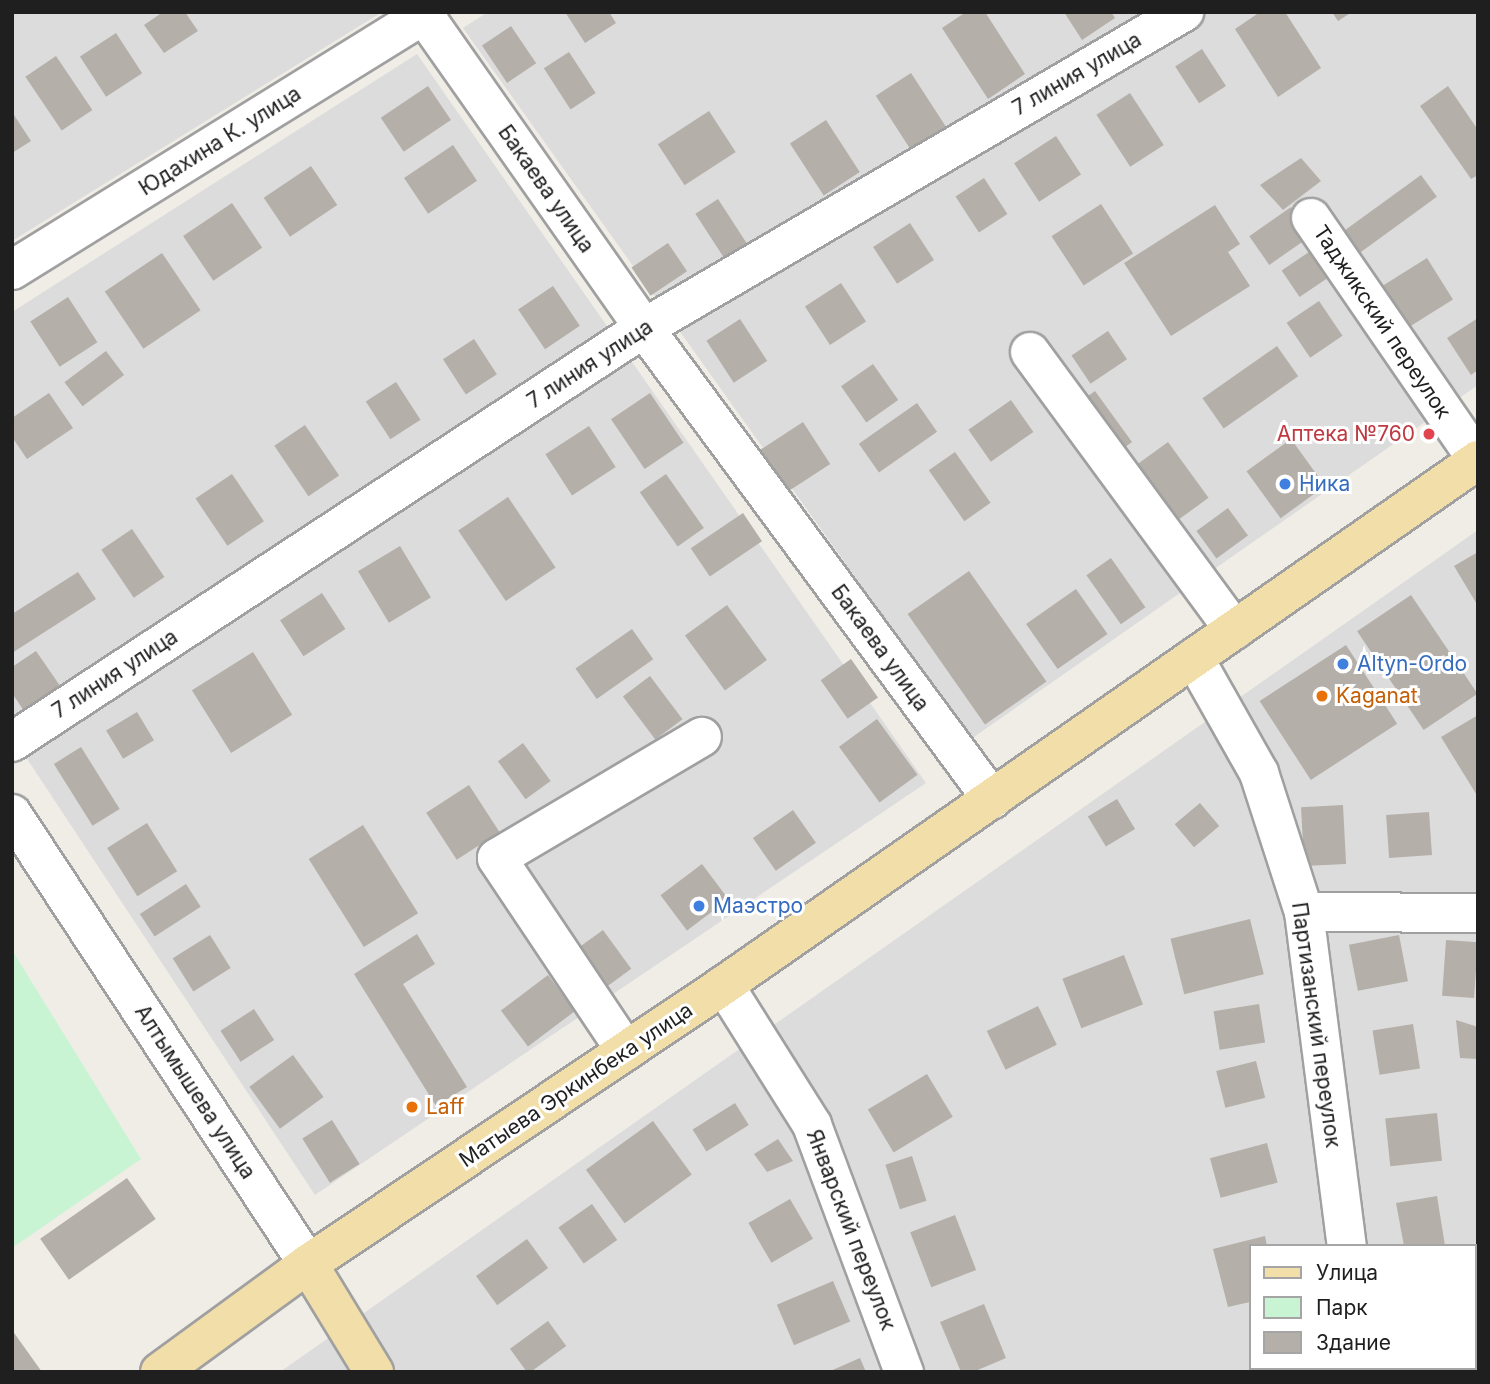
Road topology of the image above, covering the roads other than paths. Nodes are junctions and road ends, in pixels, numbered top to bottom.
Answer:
1 (1184, 12) edge
2 (426, 13) edge
3 (1311, 218) dead end
4 (12, 270) edge
5 (643, 328) junction
6 (1030, 352) dead end
7 (1478, 460) edge
8 (1234, 630) junction
9 (1194, 658) junction
10 (702, 737) dead end
11 (12, 742) edge
12 (992, 799) junction
13 (12, 814) edge
14 (1304, 912) junction
15 (1478, 913) edge
16 (724, 985) junction
17 (626, 1051) junction
18 (1347, 1244) edge
19 (308, 1264) junction
20 (160, 1372) edge
21 (374, 1372) edge
22 (904, 1372) edge

1 - 5 street, 7 линия улица
2 - 4 street, Юдахина К. улица
2 - 5 street, Бакаева улица
3 - 7 street, Таджикский переулок
5 - 11 street, 7 линия улица
5 - 12 street, Бакаева улица
6 - 8 street
7 - 8 main road
8 - 9 main road
9 - 12 main road
9 - 14 street, Партизанский переулок
10 - 17 street
12 - 16 main road, Матыева Эркинбека улица
13 - 19 street, Алтымышева улица
14 - 15 street
14 - 18 street, Партизанский переулок
16 - 17 main road, Матыева Эркинбека улица
16 - 22 street, Январский переулок
17 - 19 main road, Матыева Эркинбека улица
19 - 20 main road, Матыева Эркинбека улица
19 - 21 main road, Алтымышева улица

